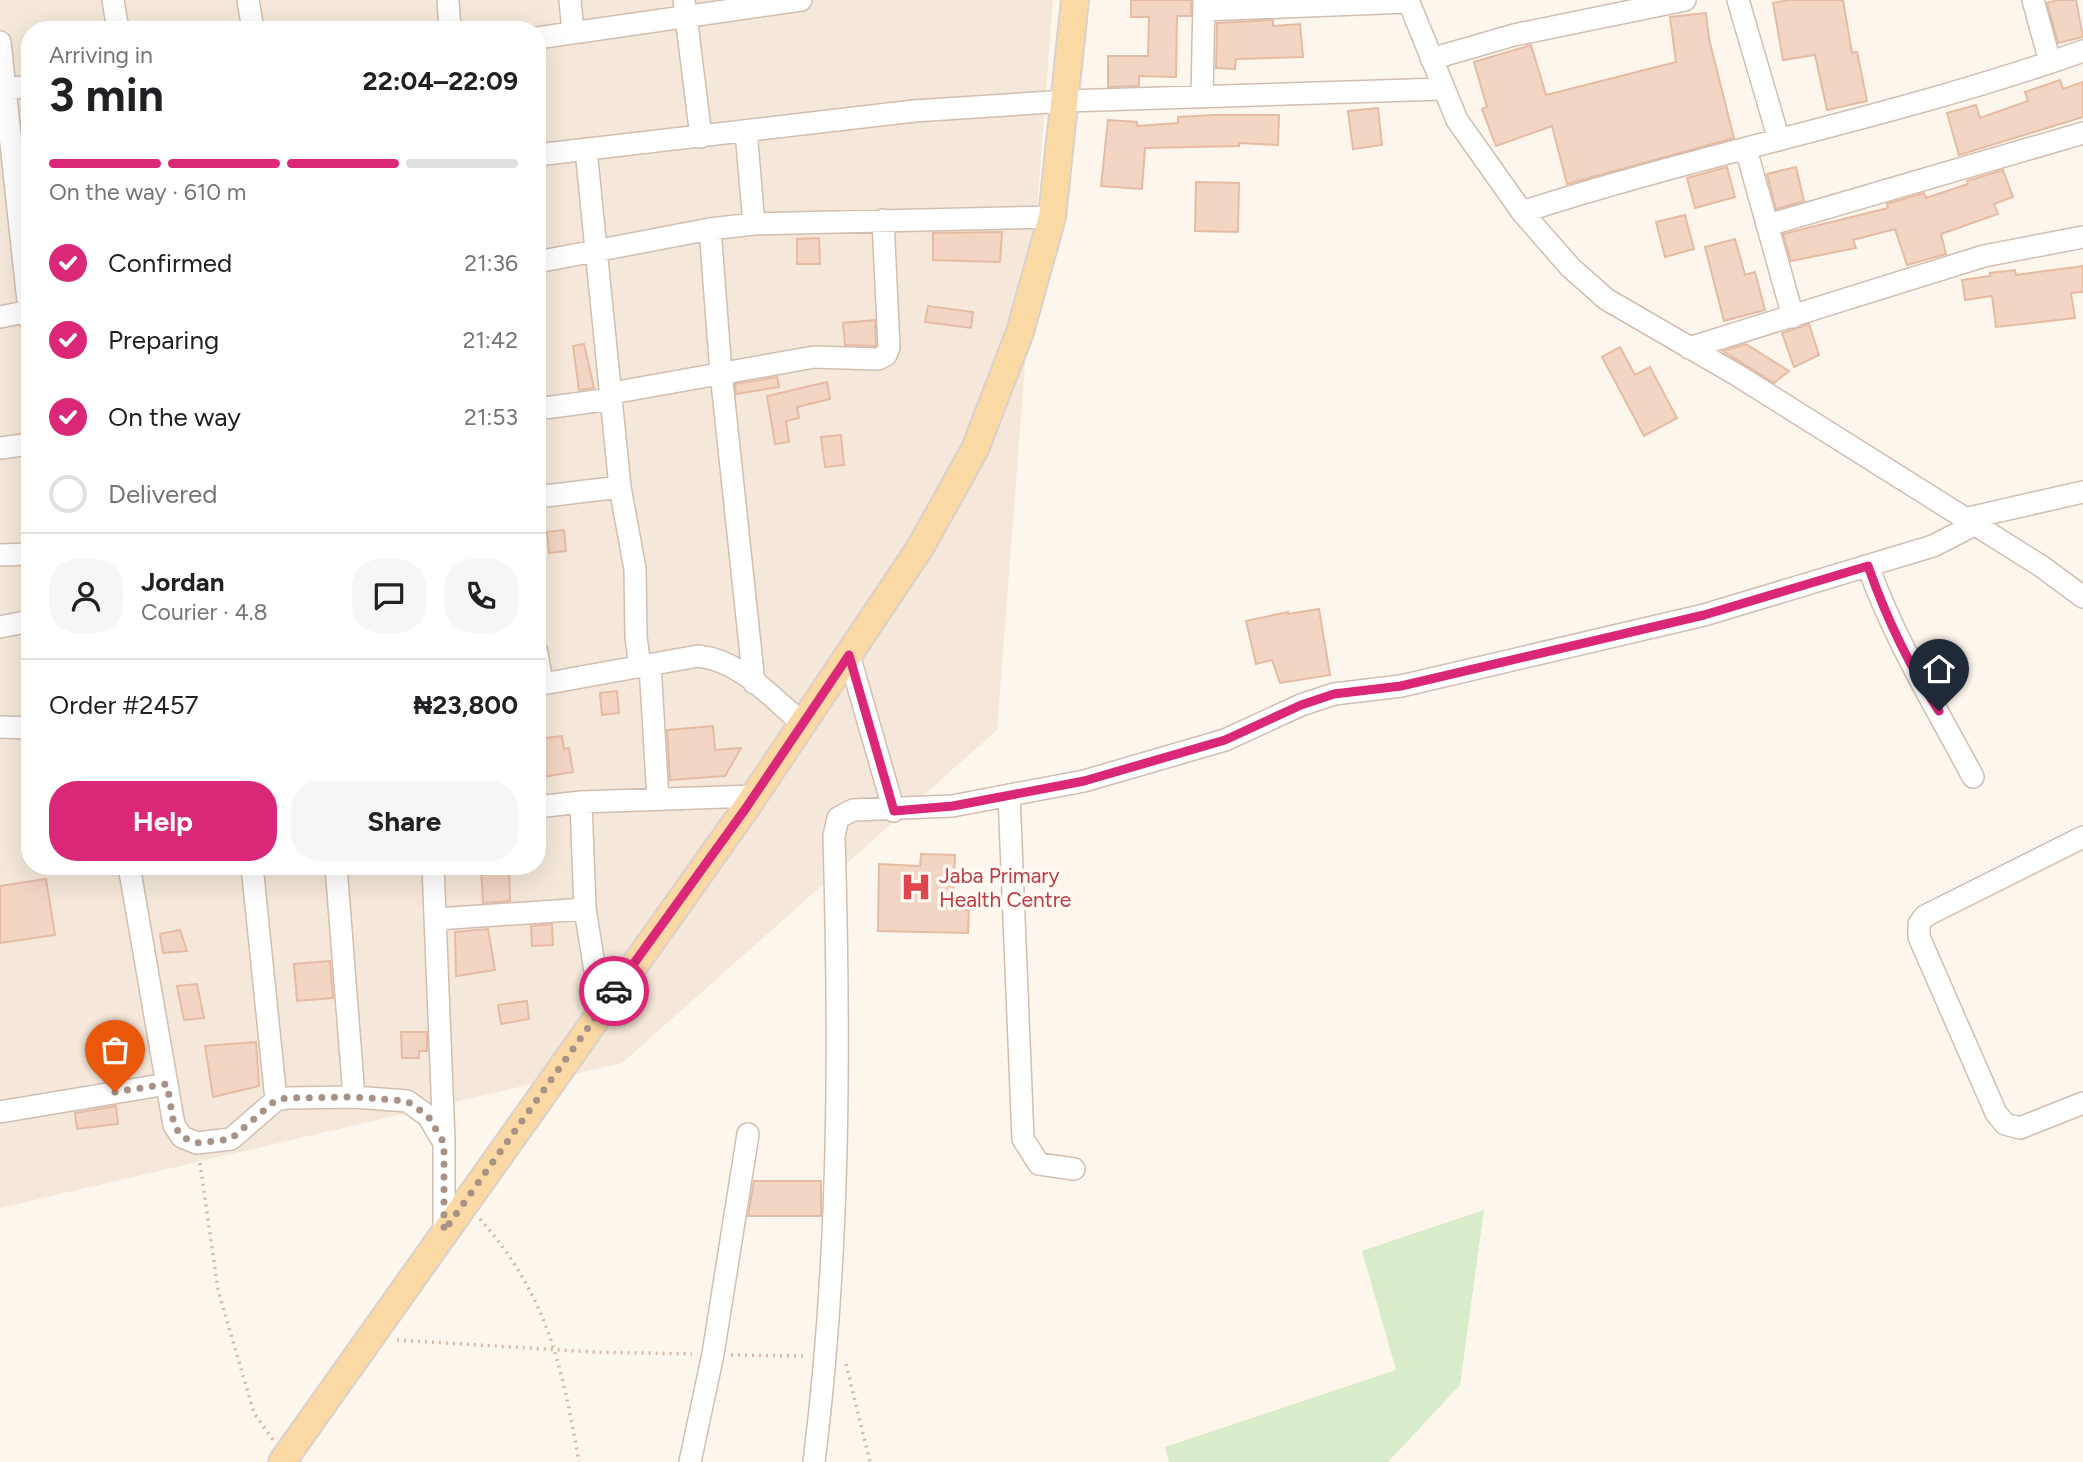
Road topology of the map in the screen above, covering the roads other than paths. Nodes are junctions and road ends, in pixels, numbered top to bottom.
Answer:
1 (113, 0) edge
2 (248, 0) edge
3 (448, 0) edge
4 (569, 0) edge
5 (795, 0) edge
6 (801, 0) edge
7 (1074, 0) edge
8 (1685, 0) edge
9 (1738, 0) edge
10 (2033, 0) edge
11 (1408, 1) edge
12 (1204, 5) edge
13 (1627, 6) edge
14 (685, 8) edge
15 (116, 21) edge
16 (252, 21) edge
17 (449, 21) edge
18 (573, 33) junction
19 (546, 37) edge
20 (0, 42) edge
21 (2083, 51) edge
22 (1431, 59) junction
23 (2050, 62) junction
24 (21, 87) edge
25 (3, 89) edge
26 (1443, 89) junction
27 (1202, 97) junction
28 (1066, 101) junction
29 (746, 131) junction
30 (2083, 133) edge
31 (701, 137) junction
32 (1779, 139) junction
33 (1746, 149) junction
34 (586, 150) junction
35 (546, 154) edge
36 (1521, 212) junction
37 (1052, 217) junction
38 (883, 220) junction
39 (16, 221) edge
40 (754, 224) junction
41 (1768, 225) junction
42 (710, 229) junction
43 (2083, 237) edge
44 (594, 250) junction
45 (21, 256) edge
46 (546, 260) edge
47 (21, 313) edge
48 (0, 317) edge
49 (1793, 317) junction
50 (1689, 348) junction
51 (721, 373) junction
52 (612, 396) junction
53 (546, 407) edge
54 (21, 445) edge
55 (0, 448) edge
56 (620, 487) junction
57 (2083, 492) edge
58 (546, 496) edge
59 (1969, 522) junction
60 (21, 554) edge
61 (0, 555) edge
62 (1868, 566) junction
63 (2083, 597) edge
64 (21, 623) edge
65 (0, 627) edge
66 (849, 655) junction
67 (645, 666) junction
68 (754, 683) junction
69 (546, 684) edge
70 (802, 723) junction
71 (0, 727) edge
72 (21, 728) edge
73 (1973, 777) dead end
74 (1009, 795) junction
75 (753, 796) junction
76 (658, 799) junction
77 (582, 802) junction
78 (546, 806) edge
79 (894, 811) junction
80 (2083, 837) edge
81 (130, 875) edge
82 (253, 875) edge
83 (337, 875) edge
84 (434, 875) edge
85 (585, 909) junction
86 (437, 919) junction
87 (601, 1008) junction
88 (167, 1084) junction
89 (354, 1097) junction
90 (276, 1100) junction
91 (2083, 1103) edge
92 (0, 1112) edge
93 (748, 1134) dead end
94 (444, 1143) junction
95 (1074, 1169) dead end
96 (444, 1231) junction
97 (283, 1460) edge
98 (690, 1462) edge
99 (814, 1462) edge

1 - 15 street
2 - 16 street
3 - 17 street
4 - 18 street
5 - 6 street
5 - 14 street
7 - 28 main road
8 - 13 street
9 - 32 street
10 - 23 street
11 - 12 street
11 - 22 street
12 - 27 street
13 - 22 street
14 - 18 street
14 - 31 street
18 - 19 street
20 - 25 street
21 - 23 street
22 - 26 street
23 - 32 street
24 - 25 street
25 - 39 street
26 - 27 street
26 - 36 street
27 - 28 street
28 - 29 street
28 - 37 main road
29 - 31 street
29 - 40 street
30 - 41 street
31 - 34 street
32 - 33 street
33 - 36 street
33 - 41 street
34 - 35 street
34 - 44 street
36 - 50 street
37 - 38 street
37 - 66 main road
38 - 40 street
38 - 51 street
39 - 45 street
40 - 42 street
41 - 49 street
42 - 44 street
42 - 51 street
43 - 49 street
44 - 46 street
44 - 52 street
47 - 48 street
49 - 50 street
50 - 59 street
51 - 52 street
51 - 68 street
52 - 53 street
52 - 56 street
54 - 55 street
56 - 58 street
56 - 67 street
57 - 59 street
59 - 62 street
59 - 63 street
60 - 61 street
62 - 73 street
62 - 74 street
64 - 65 street
66 - 70 main road
66 - 79 street
67 - 68 street
67 - 69 street
67 - 76 street
68 - 70 street
70 - 75 main road
71 - 72 street
74 - 79 street
74 - 95 street
75 - 76 street
75 - 87 main road
76 - 77 street
77 - 78 street
77 - 85 street
79 - 99 street
80 - 91 street
81 - 88 street
82 - 90 street
83 - 89 street
84 - 86 street
85 - 86 street
85 - 87 street
86 - 94 street
87 - 96 main road
88 - 90 street
88 - 92 street
89 - 90 street
89 - 94 street
93 - 98 street
94 - 96 street
96 - 97 main road

